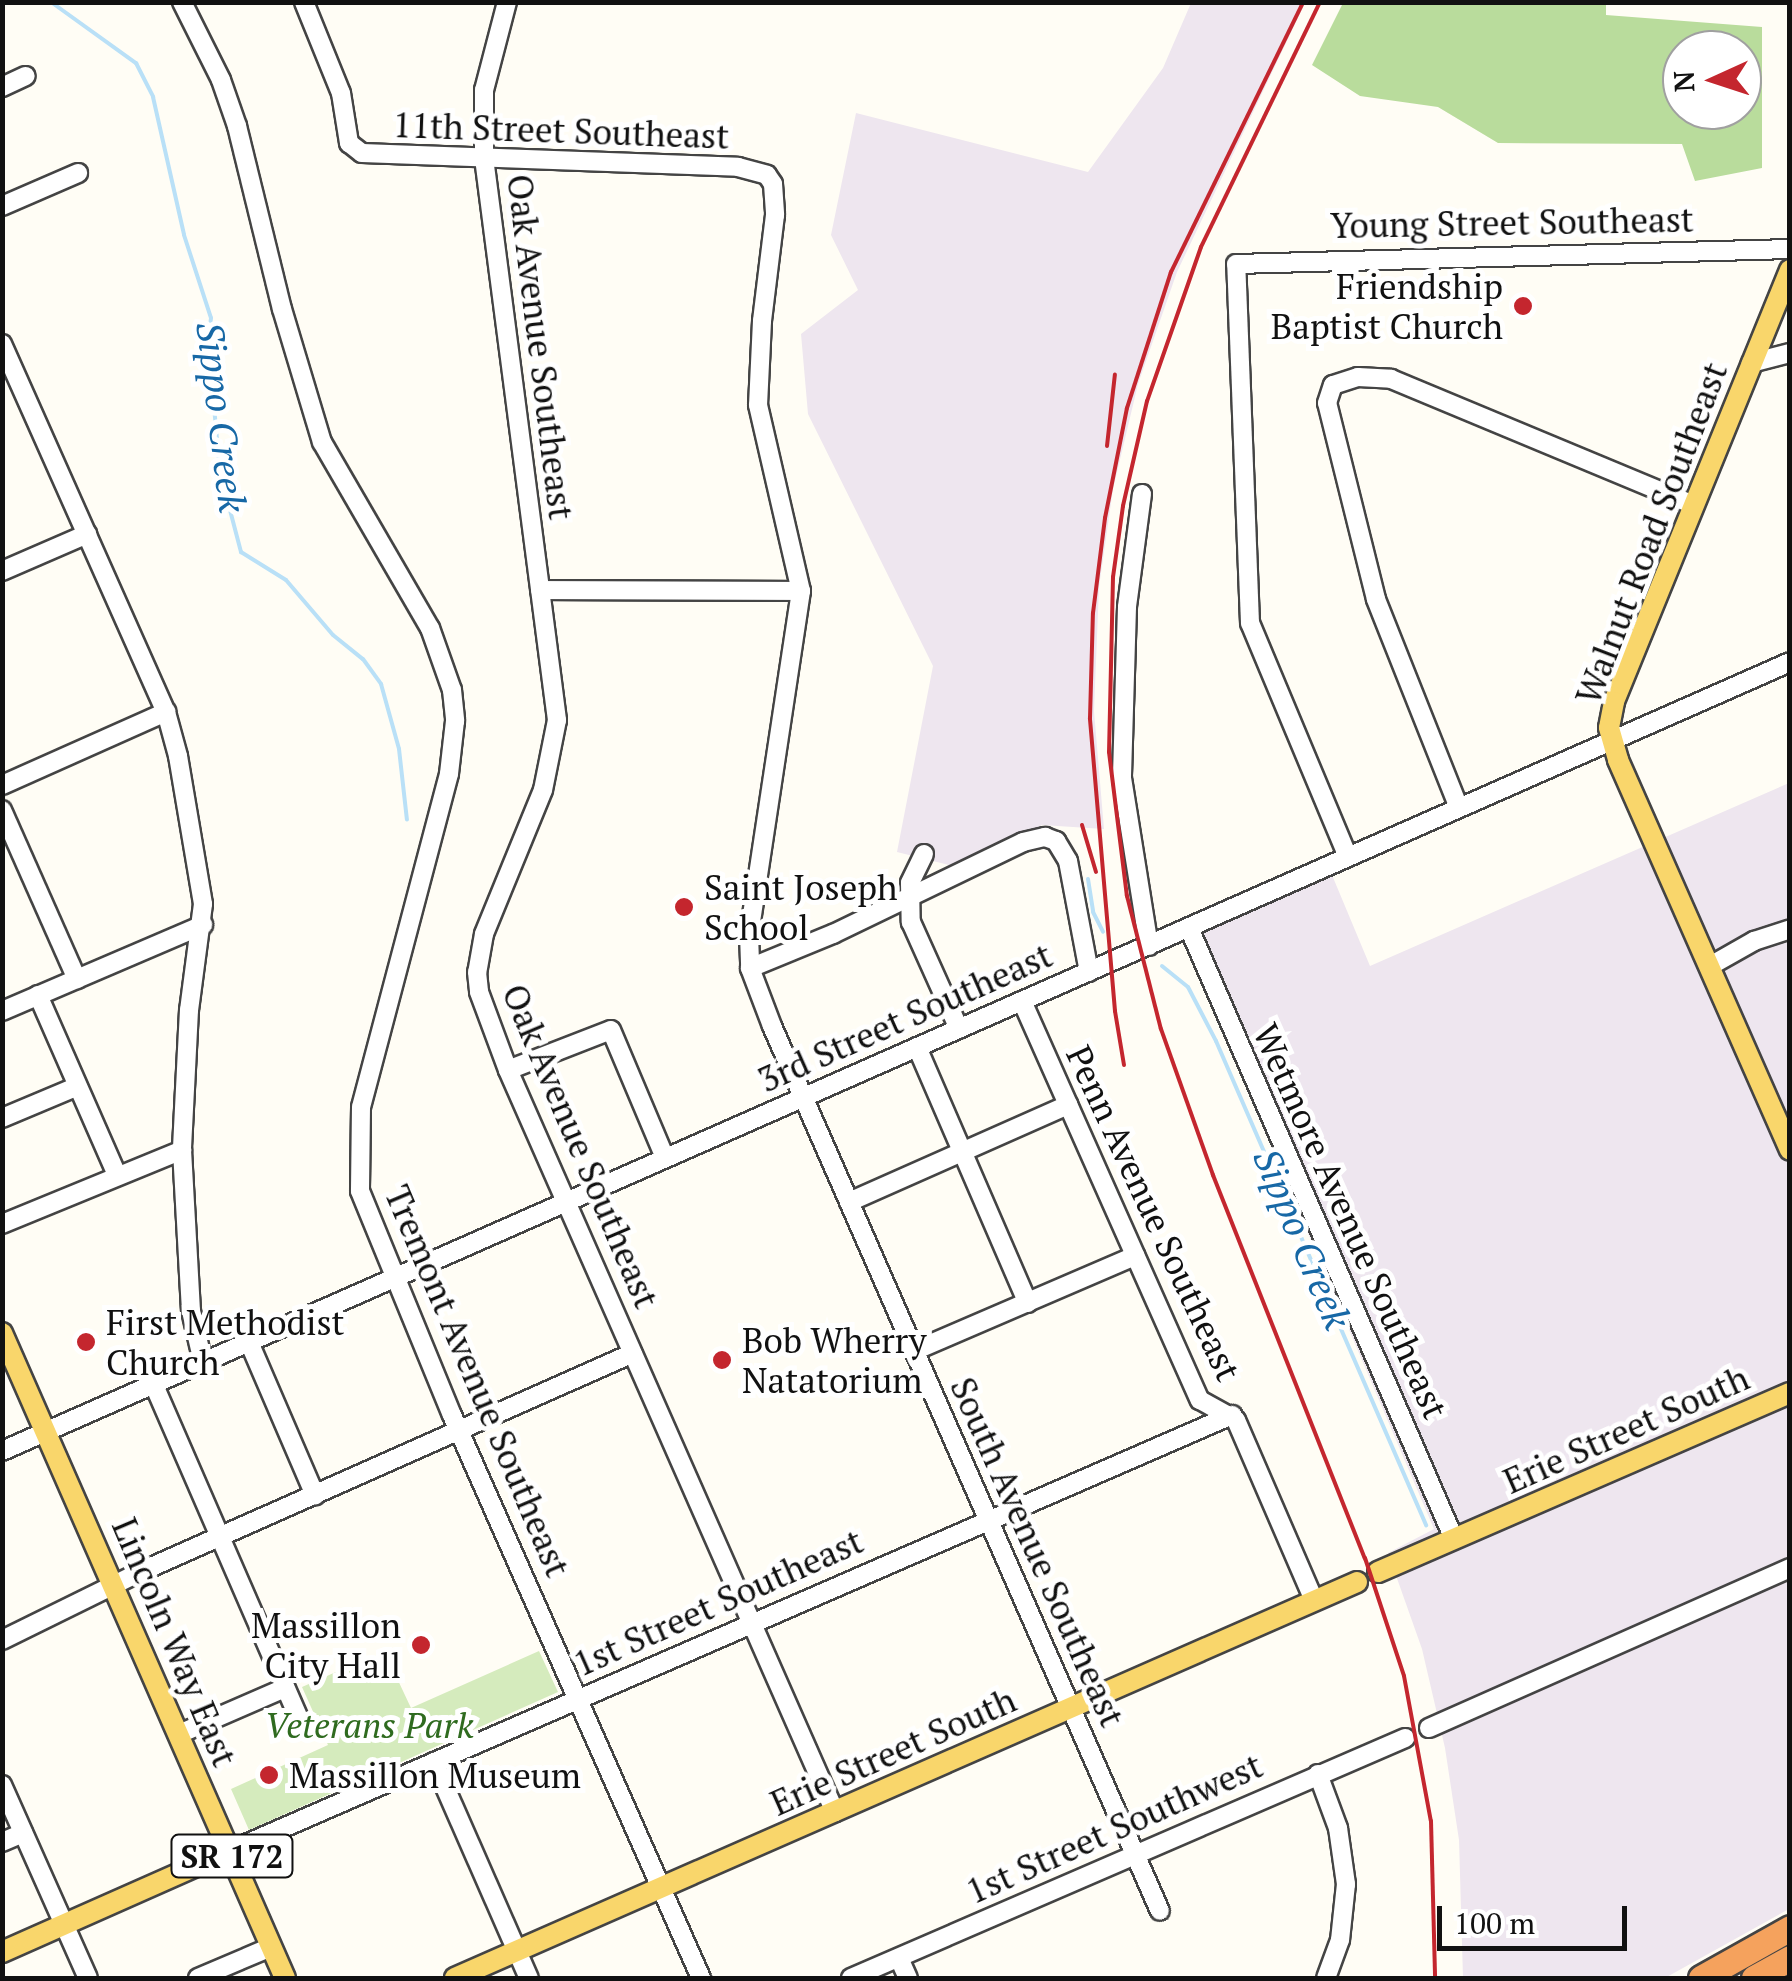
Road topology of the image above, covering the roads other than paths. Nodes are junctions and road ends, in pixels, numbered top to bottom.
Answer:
1 (182, 2) edge
2 (304, 2) edge
3 (506, 2) edge
4 (26, 76) dead end
5 (2, 86) edge
6 (484, 158) junction
7 (78, 173) dead end
8 (768, 175) joint
9 (2, 206) edge
10 (1790, 249) edge
11 (1790, 270) edge
12 (2, 344) edge
13 (1790, 353) edge
14 (1750, 364) junction
15 (1142, 494) dead end
16 (1694, 506) junction
17 (86, 534) junction
18 (2, 572) edge
19 (540, 590) junction
20 (802, 591) junction
21 (1790, 662) edge
22 (166, 712) junction
23 (1611, 740) junction
24 (2, 785) edge
25 (1459, 808) junction
26 (2, 810) edge
27 (924, 854) dead end
28 (1348, 857) junction
29 (908, 899) junction
30 (203, 925) junction
31 (1189, 928) junction
32 (1790, 930) edge
33 (1149, 946) junction
34 (1710, 966) junction
35 (750, 968) junction
36 (1089, 972) junction
37 (77, 978) junction
38 (38, 995) junction
39 (1022, 1001) junction
40 (2, 1011) edge
41 (959, 1028) junction
42 (917, 1047) junction
43 (508, 1070) junction
44 (78, 1086) junction
45 (805, 1097) junction
46 (1068, 1105) junction
47 (2, 1118) edge
48 (182, 1150) junction
49 (1790, 1150) edge
50 (962, 1152) junction
51 (665, 1158) junction
52 (117, 1175) junction
53 (566, 1202) junction
54 (849, 1202) junction
55 (2, 1224) edge
56 (1134, 1256) junction
57 (393, 1278) junction
58 (1028, 1303) junction
59 (2, 1333) edge
60 (249, 1342) junction
61 (914, 1351) junction
62 (632, 1353) junction
63 (203, 1362) junction
64 (154, 1384) junction
65 (1790, 1392) edge
66 (1232, 1415) junction
67 (459, 1430) junction
68 (47, 1432) junction
69 (2, 1451) edge
70 (314, 1495) junction
71 (989, 1520) junction
72 (220, 1537) junction
73 (1454, 1540) junction
74 (1790, 1568) edge
75 (1378, 1572) dead end
76 (1357, 1582) dead end
77 (115, 1586) junction
78 (1314, 1600) junction
79 (752, 1625) junction
80 (2, 1640) edge
81 (286, 1688) junction
82 (578, 1699) junction
83 (1072, 1708) junction
84 (303, 1728) dead end
85 (1429, 1728) dead end
86 (179, 1734) junction
87 (1404, 1738) dead end
88 (434, 1762) junction
89 (1318, 1774) junction
90 (2, 1786) edge
91 (834, 1812) junction
92 (23, 1833) junction
93 (2, 1842) edge
94 (230, 1852) junction
95 (1136, 1855) junction
96 (660, 1888) junction
97 (1160, 1912) dead end
98 (64, 1925) junction
99 (1790, 1928) edge
100 (271, 1947) junction
101 (517, 1951) junction
102 (2, 1952) edge
103 (899, 1958) junction
104 (1790, 1958) edge
105 (88, 1978) edge
106 (198, 1978) edge
107 (285, 1978) edge
108 (455, 1978) edge
109 (529, 1978) edge
110 (701, 1978) edge
111 (851, 1978) edge
112 (908, 1978) edge
113 (1326, 1978) edge
114 (1701, 1978) edge
115 (1754, 1978) edge

1 - 57 street, Tremont Avenue Southeast
2 - 6 street, 11th Street Southeast
3 - 6 street, Oak Avenue Southeast
4 - 5 street
6 - 8 street, 11th Street Southeast
6 - 19 street, Oak Avenue Southeast
7 - 9 street
8 - 20 street, South Avenue Southeast
10 - 28 street, Young Street Southeast
11 - 14 main road, Walnut Road Southeast
12 - 17 street
13 - 14 street
14 - 16 main road, Walnut Road Southeast
15 - 33 street
16 - 23 main road, Walnut Road Southeast
16 - 25 street
17 - 18 street
17 - 22 street
19 - 20 street
19 - 43 street, Oak Avenue Southeast
20 - 35 street, South Avenue Southeast
21 - 23 street, 3rd Street Southeast
22 - 24 street
22 - 30 street
23 - 25 street, 3rd Street Southeast
23 - 34 main road, Walnut Road Southeast
25 - 28 street, 3rd Street Southeast
26 - 37 street
27 - 29 street
28 - 31 street, 3rd Street Southeast
29 - 35 street
29 - 36 street
29 - 41 street
30 - 37 street
30 - 48 street
31 - 33 street, 3rd Street Southeast
31 - 73 street, Wetmore Avenue Southeast
32 - 34 street
33 - 36 street, 3rd Street Southeast
34 - 49 main road, Walnut Road Southeast
35 - 45 street, South Avenue Southeast
36 - 39 street, 3rd Street Southeast
37 - 38 street
38 - 40 street
38 - 44 street
39 - 41 street, 3rd Street Southeast
39 - 46 street, Penn Avenue Southeast
41 - 42 street, 3rd Street Southeast
42 - 45 street, 3rd Street Southeast
42 - 50 street
43 - 51 street
43 - 53 street, Oak Avenue Southeast
44 - 47 street
44 - 52 street
45 - 51 street, 3rd Street Southeast
45 - 54 street, South Avenue Southeast
46 - 50 street
46 - 56 street, Penn Avenue Southeast
48 - 52 street
48 - 63 street
50 - 54 street
50 - 58 street
51 - 53 street, 3rd Street Southeast
52 - 55 street
53 - 57 street, 3rd Street Southeast
53 - 62 street, Oak Avenue Southeast
54 - 61 street, South Avenue Southeast
56 - 58 street
56 - 66 street, Penn Avenue Southeast
57 - 60 street, 3rd Street Southeast
57 - 67 street, Tremont Avenue Southeast
58 - 61 street
59 - 68 main road, Lincoln Way East / SR 172
60 - 63 street, 3rd Street Southeast
60 - 70 street
61 - 71 street, South Avenue Southeast
62 - 67 street
62 - 79 street, Oak Avenue Southeast
63 - 64 street, 3rd Street Southeast
64 - 68 street, 3rd Street Southeast
64 - 72 street
65 - 73 main road, Erie Street South
66 - 71 street, 1st Street Southeast
66 - 78 street, Penn Avenue Southeast
67 - 70 street
67 - 82 street, Tremont Avenue Southeast
68 - 69 street, 3rd Street Southeast
68 - 77 main road, Lincoln Way East / SR 172
70 - 72 street
71 - 79 street, 1st Street Southeast
71 - 83 street, South Avenue Southeast
72 - 77 street
72 - 81 street
73 - 75 main road, Erie Street South
74 - 85 street
76 - 78 main road, Erie Street South
77 - 80 street
77 - 86 main road, Lincoln Way East / SR 172
78 - 83 main road, Erie Street South
79 - 82 street, 1st Street Southeast
79 - 91 street, Oak Avenue Southeast
81 - 84 street
81 - 86 street
82 - 88 street, 1st Street Southeast
82 - 96 street, Tremont Avenue Southeast
83 - 91 main road, Erie Street South
83 - 95 street, South Avenue Southeast
86 - 94 main road, Lincoln Way East / SR 172
87 - 89 street, 1st Street Southwest
88 - 94 street, 1st Street Southeast
88 - 101 street
89 - 95 street, 1st Street Southwest
89 - 113 street
90 - 92 street
91 - 96 main road, Erie Street South
92 - 93 street
92 - 98 street
94 - 98 main road
94 - 100 main road, Lincoln Way East / SR 172
95 - 97 street, South Avenue Southeast
95 - 103 street, 1st Street Southwest
96 - 101 main road, Erie Street South
96 - 110 street, Tremont Avenue Southeast
98 - 102 main road
98 - 105 street
99 - 114 highway
100 - 106 street
100 - 107 main road, Lincoln Way East / SR 172
101 - 108 main road, Erie Street South
101 - 109 street
103 - 111 street, 1st Street Southwest
103 - 112 street
104 - 115 highway

